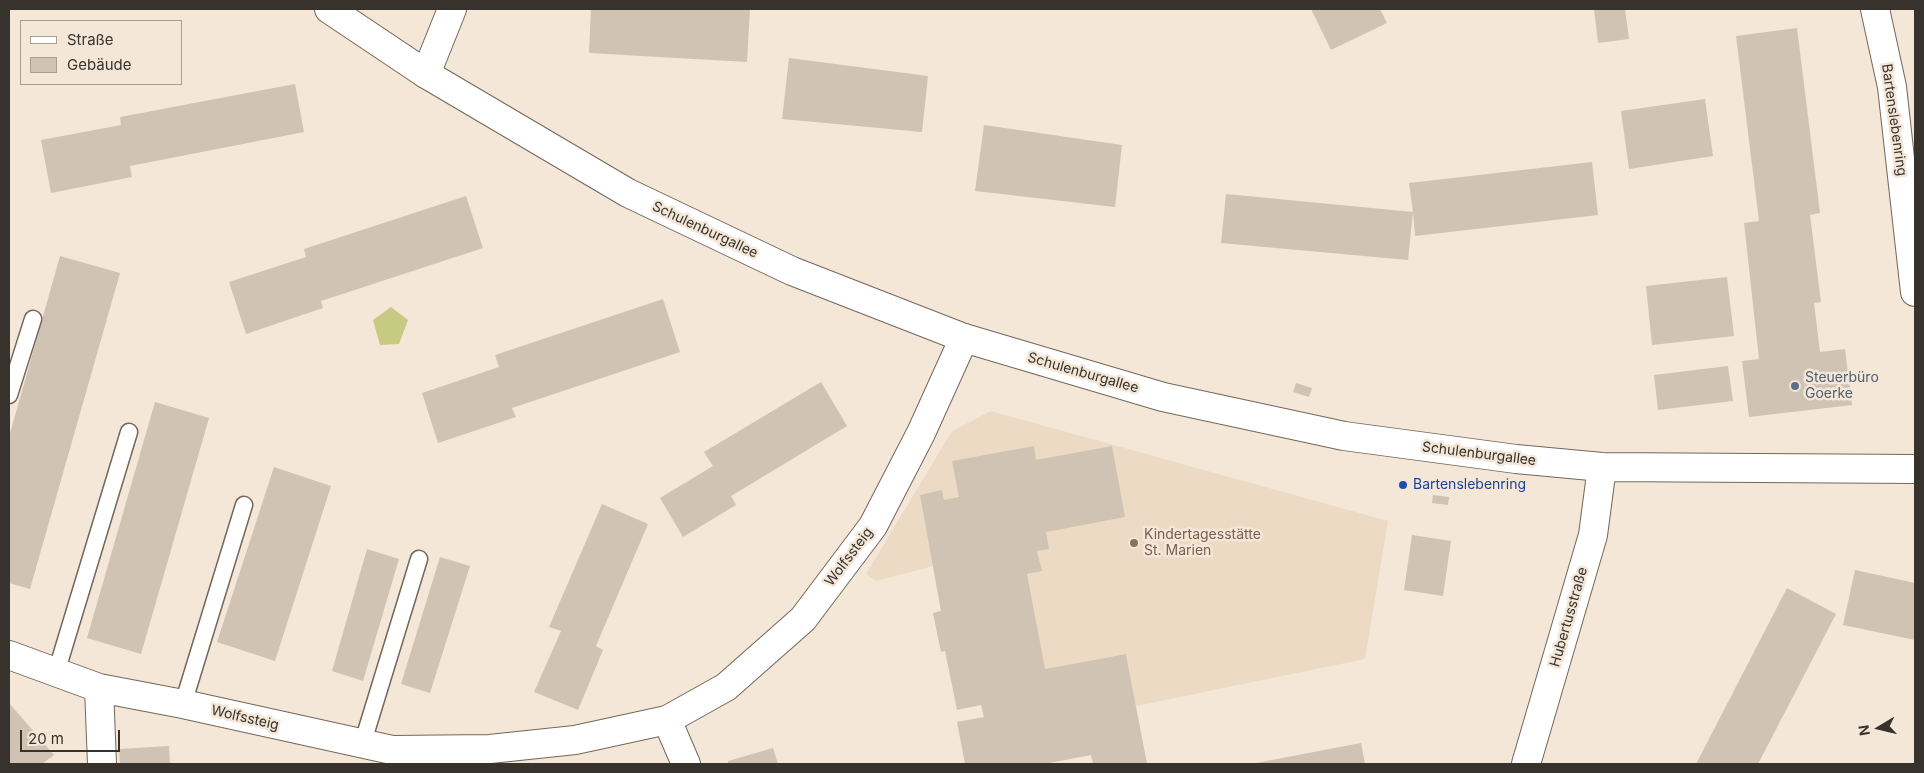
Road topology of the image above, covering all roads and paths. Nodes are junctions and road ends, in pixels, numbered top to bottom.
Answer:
1 (329, 9) edge
2 (452, 9) edge
3 (1883, 10) edge
4 (426, 74) junction
5 (1915, 292) edge
6 (33, 320) dead end
7 (964, 338) junction
8 (9, 395) edge
9 (129, 432) dead end
10 (1602, 467) junction
11 (1915, 469) edge
12 (244, 505) dead end
13 (419, 559) dead end
14 (9, 655) edge
15 (56, 672) junction
16 (98, 688) junction
17 (184, 704) junction
18 (667, 720) junction
19 (362, 745) junction
20 (394, 757) edge
21 (102, 764) edge
22 (686, 764) edge
23 (1526, 764) edge

1 - 4 street, Schulenburgallee
2 - 4 street
3 - 5 street, Bartenslebenring
4 - 7 street, Schulenburgallee
6 - 8 lane
7 - 10 street, Schulenburgallee
7 - 18 street, Wolfssteig
9 - 15 lane
10 - 11 street, Schulenburgallee
10 - 23 street, Hubertusstraße
12 - 17 lane
13 - 19 lane
14 - 15 street, Wolfssteig
15 - 16 street, Wolfssteig
16 - 17 street, Wolfssteig
16 - 21 street
17 - 19 street, Wolfssteig
18 - 20 street, Wolfssteig
18 - 22 street
19 - 20 street, Wolfssteig

